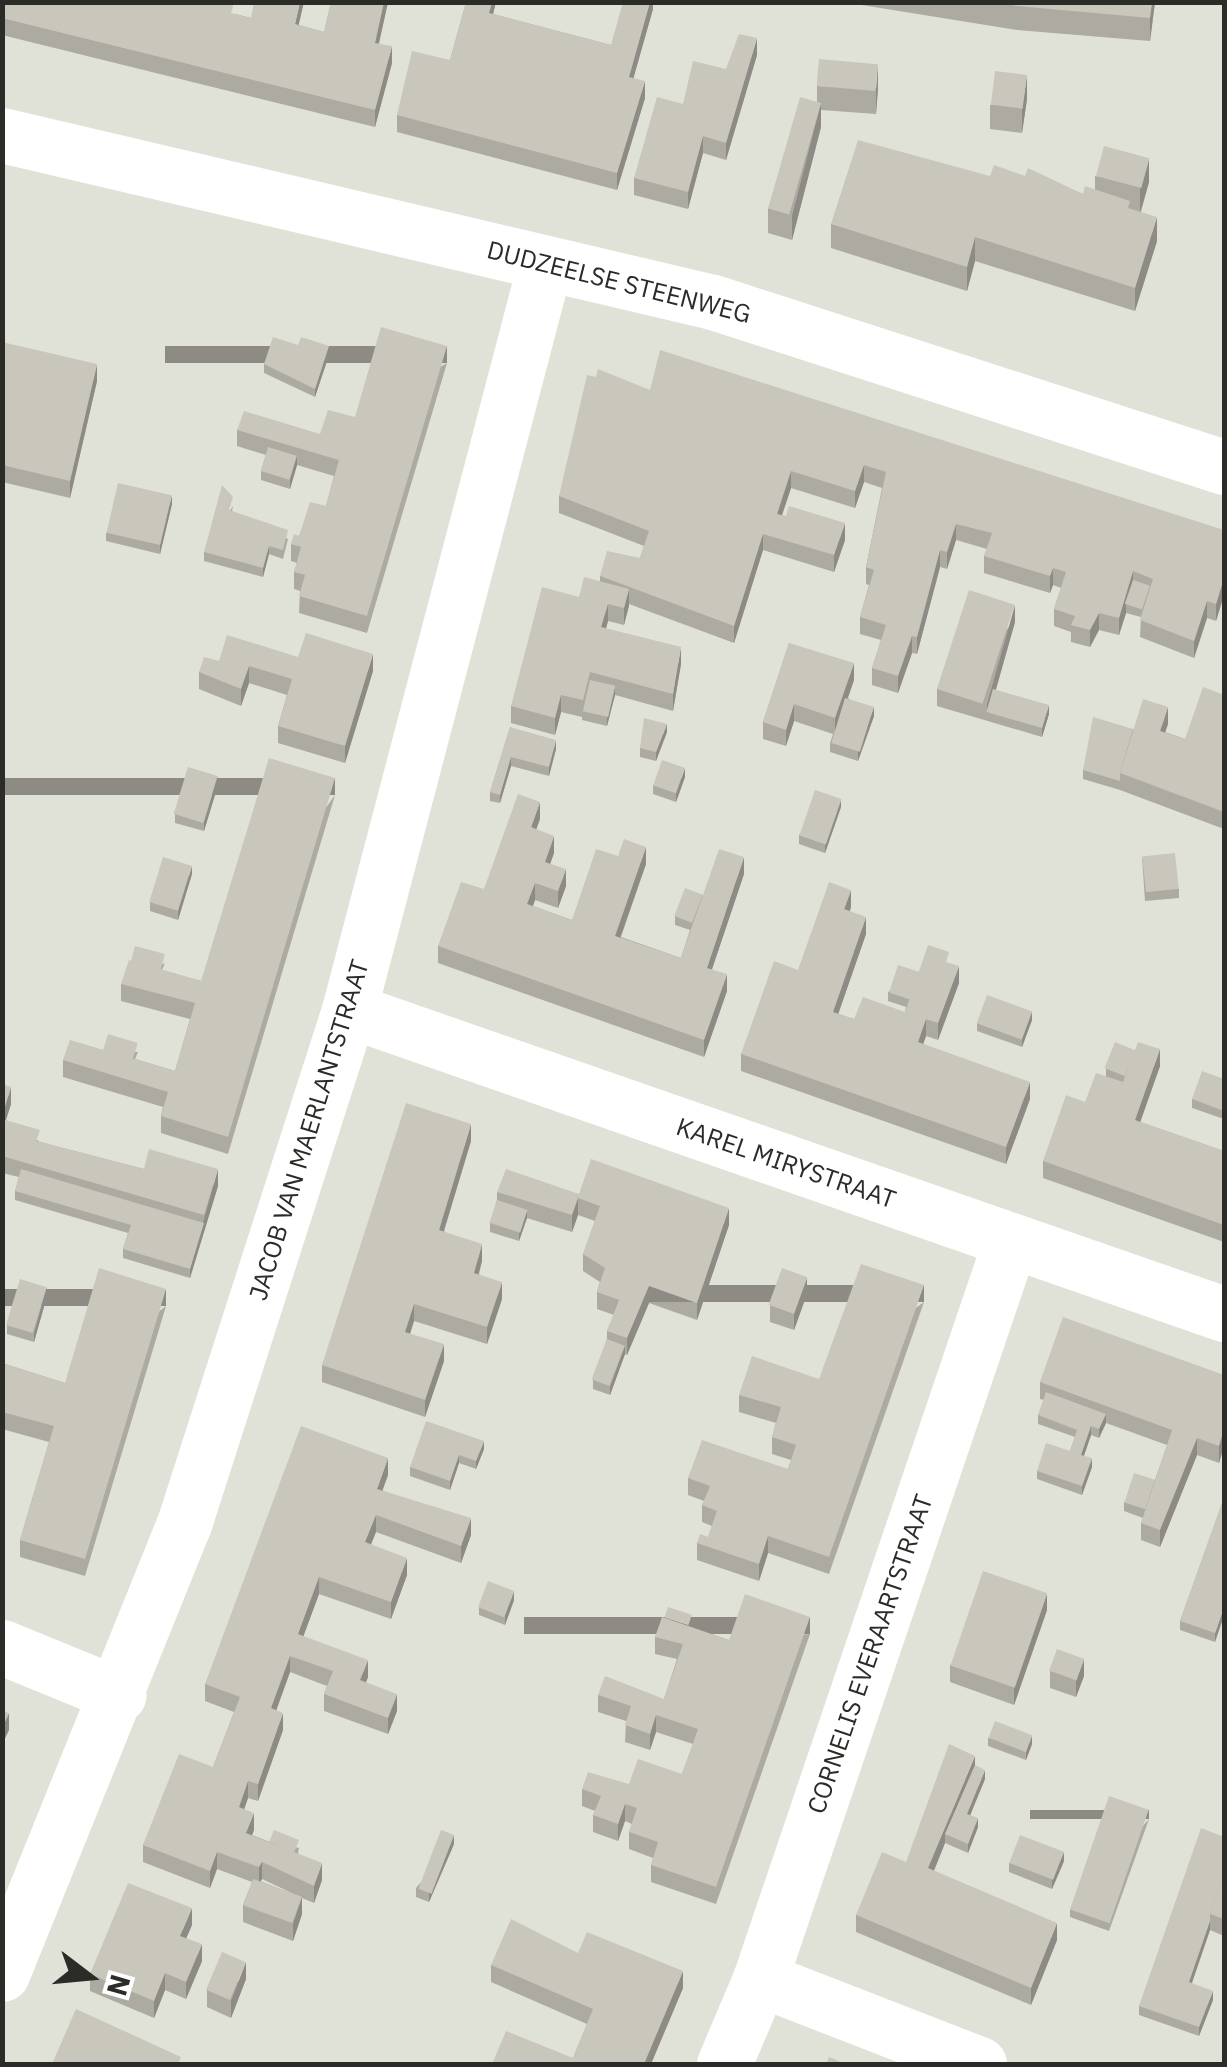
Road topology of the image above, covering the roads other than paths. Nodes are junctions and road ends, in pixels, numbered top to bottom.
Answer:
1 (2, 135) edge
2 (546, 264) junction
3 (1224, 467) edge
4 (349, 1010) junction
5 (1010, 1242) junction
6 (1224, 1314) edge
7 (2, 1647) edge
8 (119, 1695) junction
9 (2, 1974) edge
10 (760, 1979) junction
11 (724, 2064) edge
12 (978, 2064) edge

1 - 2 street, DUDZEELSE STEENWEG
2 - 3 street, DUDZEELSE STEENWEG
2 - 4 street, JACOB VAN MAERLANTSTRAAT
4 - 5 street, KAREL MIRYSTRAAT
4 - 8 street, JACOB VAN MAERLANTSTRAAT
5 - 6 street, KAREL MIRYSTRAAT
5 - 10 street, CORNELIS EVERAARTSTRAAT
7 - 8 street
8 - 9 street, JACOB VAN MAERLANTSTRAAT
10 - 11 street, CORNELIS EVERAARTSTRAAT
10 - 12 street

